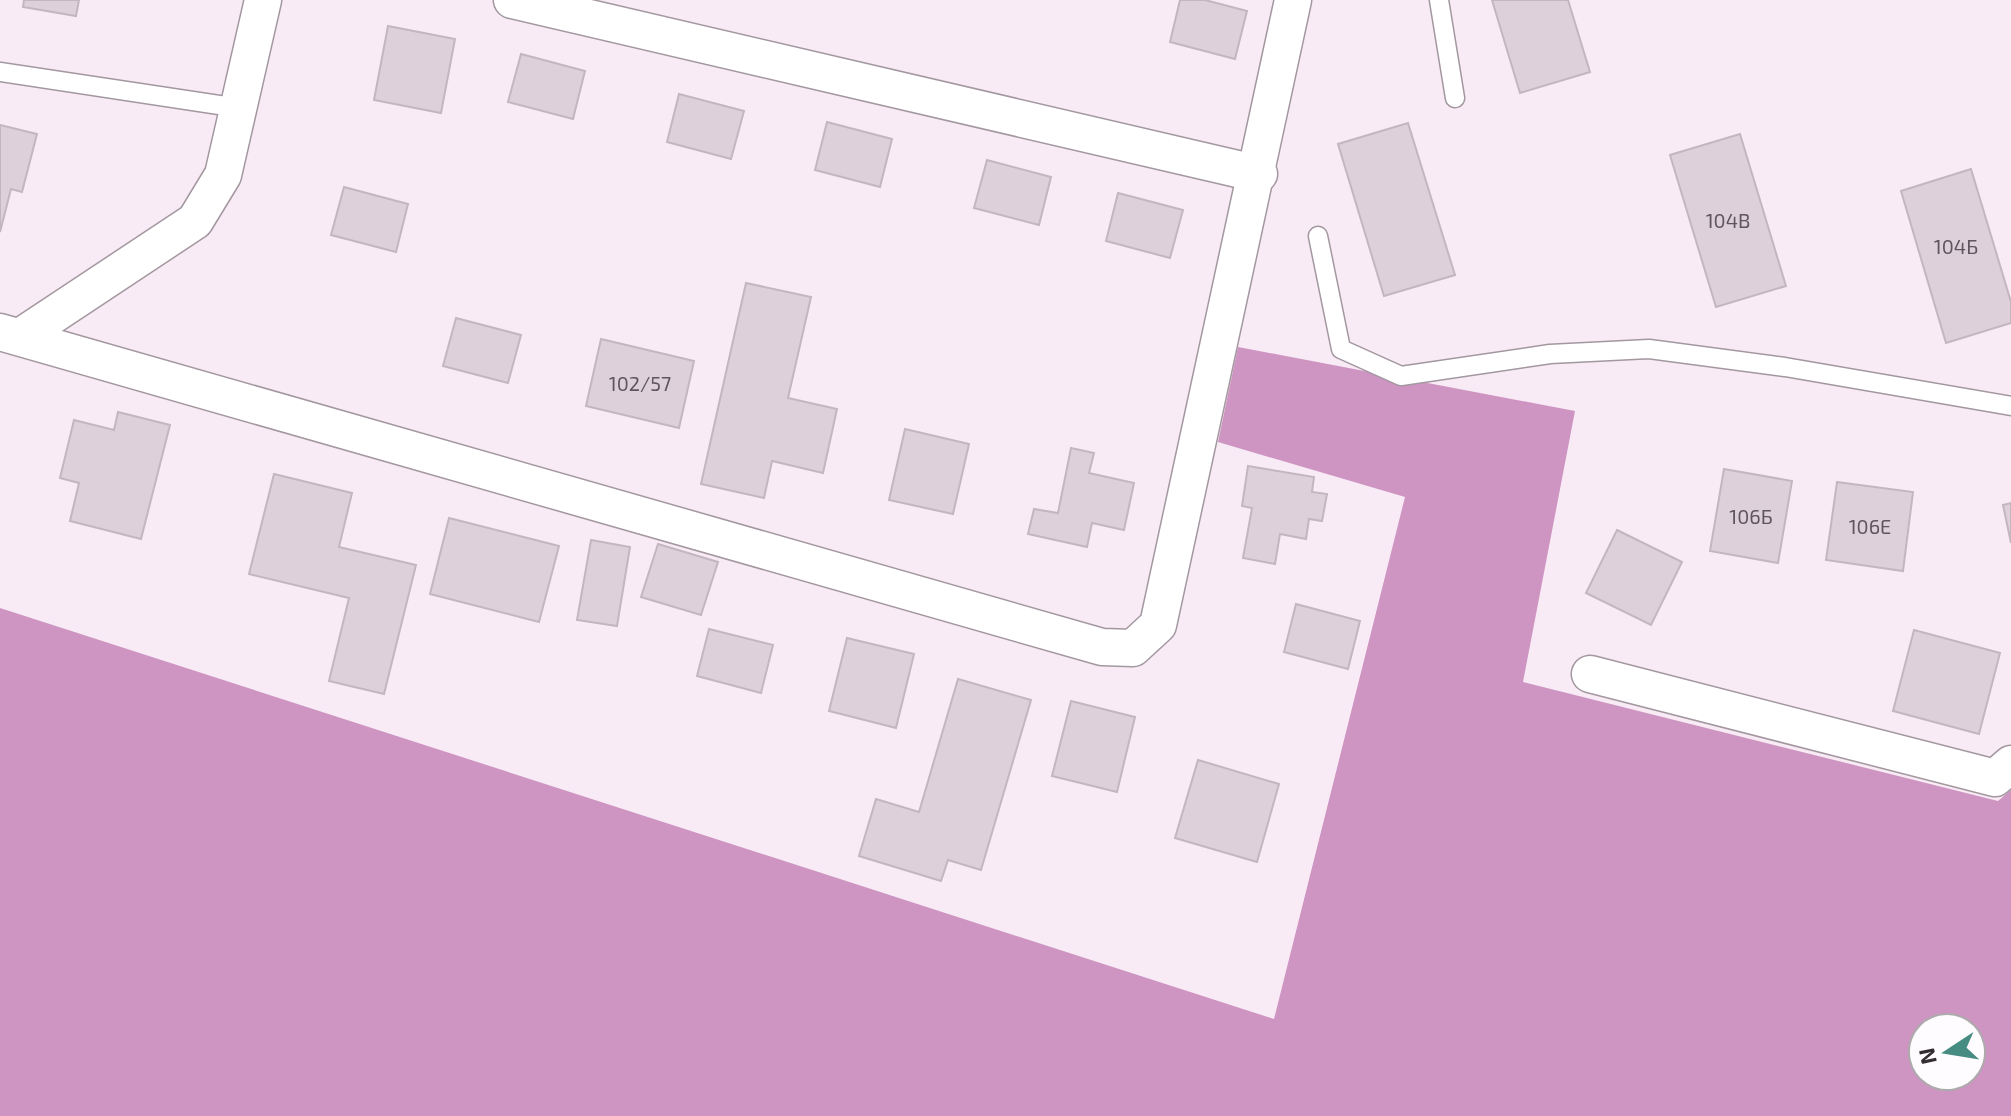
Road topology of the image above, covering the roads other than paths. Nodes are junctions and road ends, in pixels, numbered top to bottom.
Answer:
1 (263, 0) edge
2 (512, 0) edge
3 (1293, 0) edge
4 (1439, 0) edge
5 (0, 72) edge
6 (1455, 98) dead end
7 (239, 108) junction
8 (1259, 174) junction
9 (1318, 236) dead end
10 (10, 334) edge
11 (2011, 406) edge
12 (1590, 674) dead end
13 (2011, 764) edge

1 - 7 street
2 - 8 street
3 - 8 street
4 - 6 lane
5 - 7 lane
7 - 10 street
8 - 10 street
9 - 11 lane
12 - 13 street

